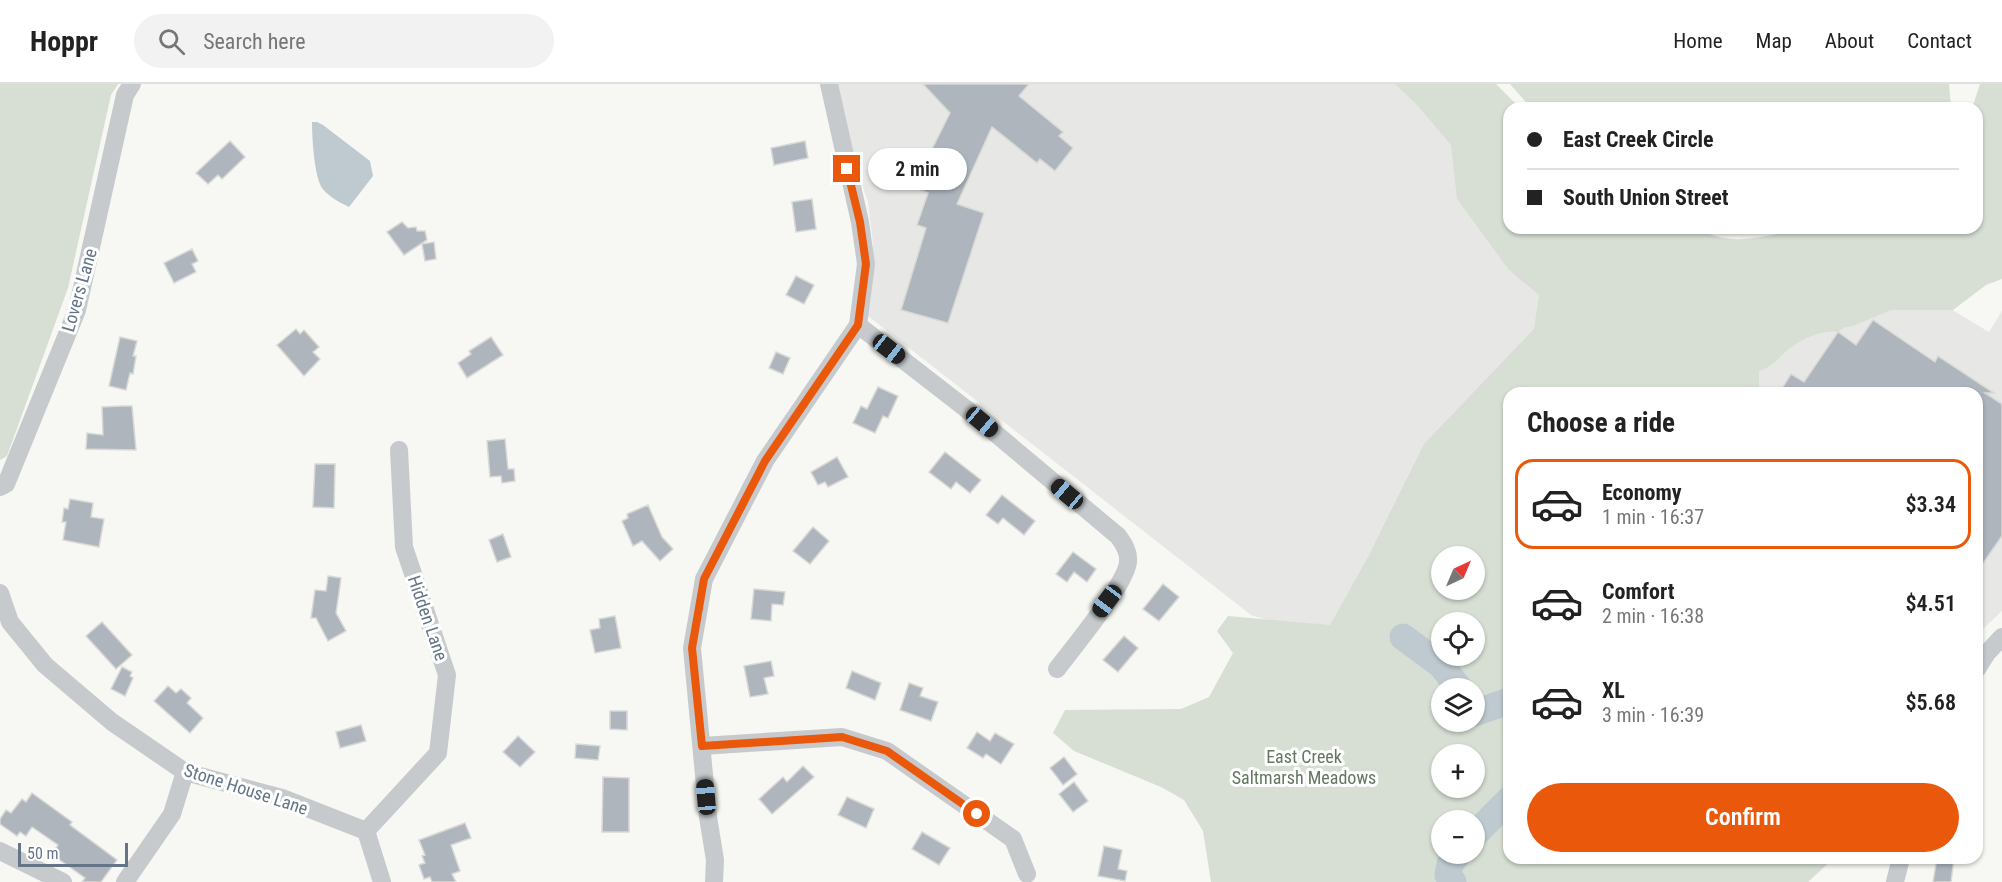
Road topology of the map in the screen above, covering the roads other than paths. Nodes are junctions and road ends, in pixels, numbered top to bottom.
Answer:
1 (132, 84) edge
2 (829, 84) edge
3 (858, 325) junction
4 (399, 450) dead end
5 (0, 487) edge
6 (0, 593) edge
7 (2002, 637) edge
8 (1983, 659) edge
9 (1057, 669) dead end
10 (702, 746) junction
11 (185, 772) junction
12 (366, 831) junction
13 (0, 852) edge
14 (1900, 864) edge
15 (1027, 874) dead end
16 (63, 882) edge
17 (125, 882) edge
18 (382, 882) edge
19 (714, 882) edge
20 (1895, 882) edge

1 - 5 street, Lovers Lane
2 - 3 street
3 - 9 street
3 - 10 street
4 - 12 street, Hidden Lane
6 - 11 street, Stone House Lane
7 - 8 street
10 - 15 street
10 - 19 street
11 - 12 street, Stone House Lane
11 - 17 street
12 - 18 street
13 - 16 street
14 - 20 street

